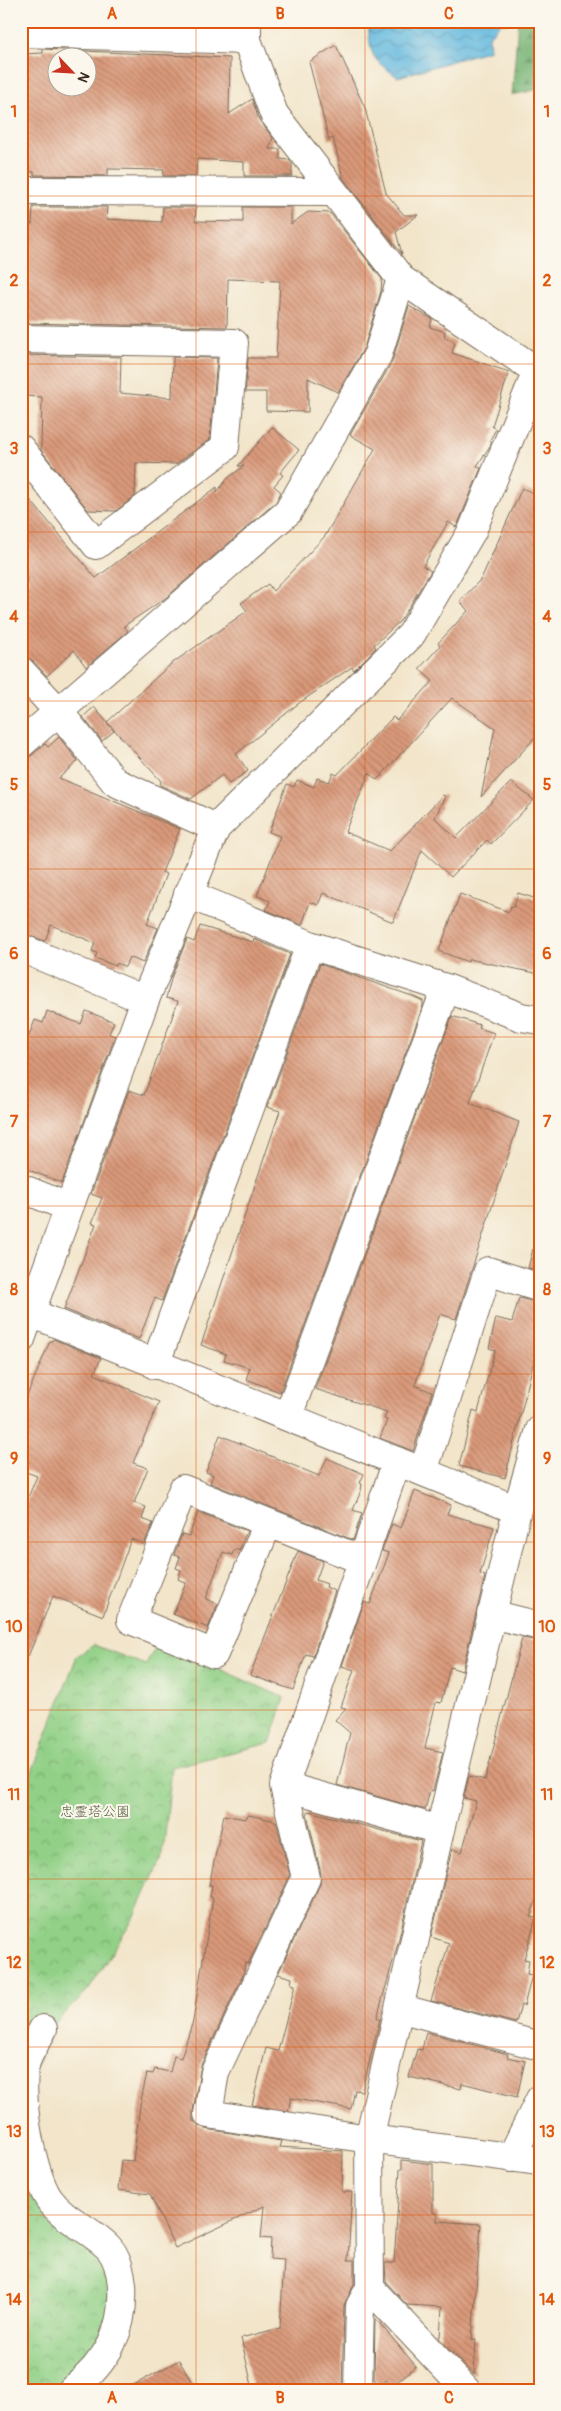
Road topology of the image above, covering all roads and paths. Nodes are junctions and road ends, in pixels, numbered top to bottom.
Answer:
1 (247, 31) edge
2 (21, 32) edge
3 (21, 191) edge
4 (333, 192) junction
5 (401, 279) junction
6 (21, 340) edge
7 (21, 449) edge
8 (21, 671) edge
9 (59, 712) junction
10 (21, 744) edge
11 (216, 828) junction
12 (188, 894) junction
13 (310, 944) junction
14 (21, 948) edge
15 (446, 988) junction
16 (145, 1000) junction
17 (540, 1020) edge
18 (21, 1188) edge
19 (68, 1207) junction
20 (540, 1288) edge
21 (31, 1313) junction
22 (21, 1339) edge
23 (155, 1365) junction
24 (288, 1416) junction
25 (540, 1430) edge
26 (397, 1461) junction
27 (424, 1472) junction
28 (516, 1510) junction
29 (268, 1523) junction
30 (362, 1560) junction
31 (492, 1614) junction
32 (540, 1626) edge
33 (284, 1786) junction
34 (440, 1830) junction
35 (399, 2008) junction
36 (43, 2029) dead end
37 (540, 2046) edge
38 (540, 2099) edge
39 (369, 2139) junction
40 (511, 2158) junction
41 (540, 2161) edge
42 (370, 2288) junction
43 (72, 2390) edge
44 (358, 2390) edge
45 (466, 2390) edge

1 - 2 street
1 - 4 street
3 - 4 street
4 - 5 street
5 - 9 street
5 - 11 street
6 - 7 street
8 - 9 street
9 - 10 street
9 - 11 street
11 - 12 street
12 - 13 street
12 - 16 street
13 - 15 street
13 - 23 street
14 - 16 street
15 - 17 street
15 - 24 street
16 - 19 street
18 - 19 street
19 - 21 street
20 - 27 street
21 - 22 street
21 - 23 street
23 - 24 street
24 - 26 street
25 - 28 street
26 - 27 street
26 - 30 street
27 - 28 street
28 - 31 street
29 - 29 street
29 - 30 street
30 - 33 street
31 - 32 street
31 - 34 street
33 - 34 street
33 - 39 street
34 - 35 street
35 - 37 street
35 - 39 street
36 - 43 street
38 - 40 street
39 - 40 street
39 - 42 street
40 - 41 street
42 - 44 street
42 - 45 street

